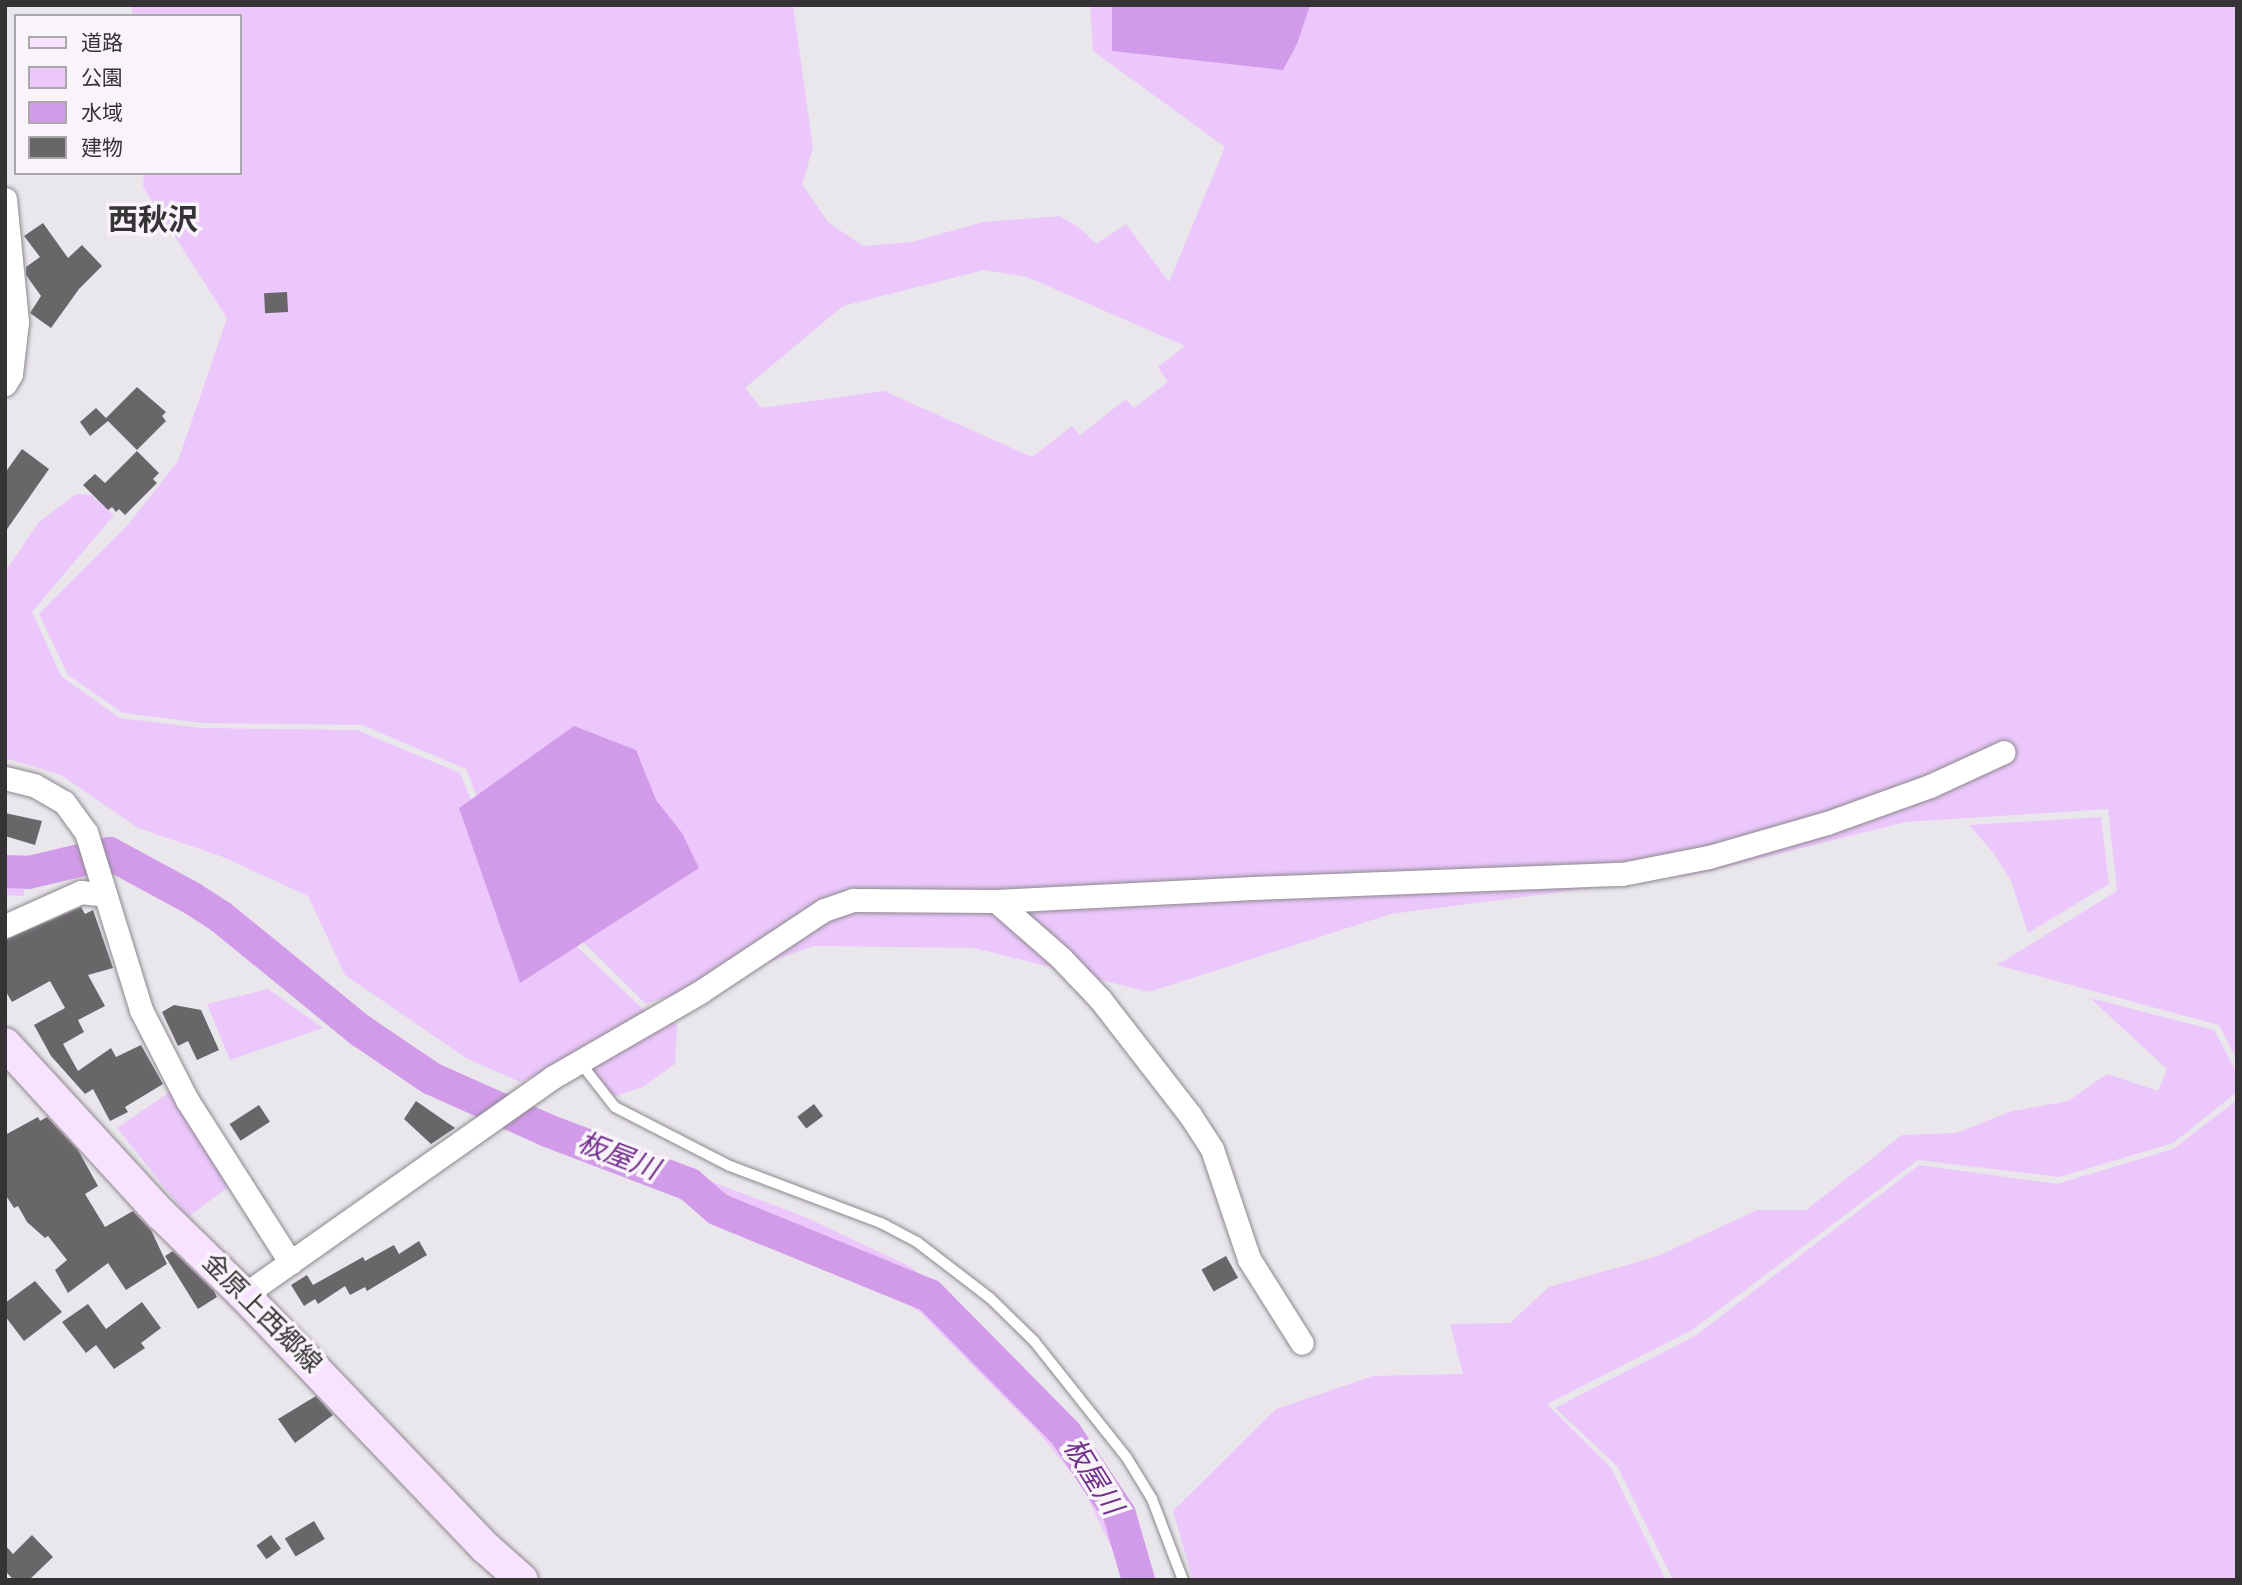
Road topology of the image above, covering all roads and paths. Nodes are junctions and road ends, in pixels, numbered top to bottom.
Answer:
1 (5, 200) edge
2 (5, 384) edge
3 (2004, 752) dead end
4 (5, 778) edge
5 (104, 891) junction
6 (996, 901) junction
7 (5, 926) edge
8 (5, 1044) edge
9 (579, 1061) junction
10 (291, 1263) junction
11 (244, 1295) junction
12 (1302, 1343) dead end
13 (522, 1580) edge
14 (1183, 1580) edge

1 - 2 street
3 - 6 street
4 - 5 street
5 - 7 street
5 - 10 street
6 - 9 street
6 - 12 street
8 - 11 main road, 金原上西郷線
9 - 10 street
9 - 14 lane
10 - 11 street
11 - 13 main road, 金原上西郷線

